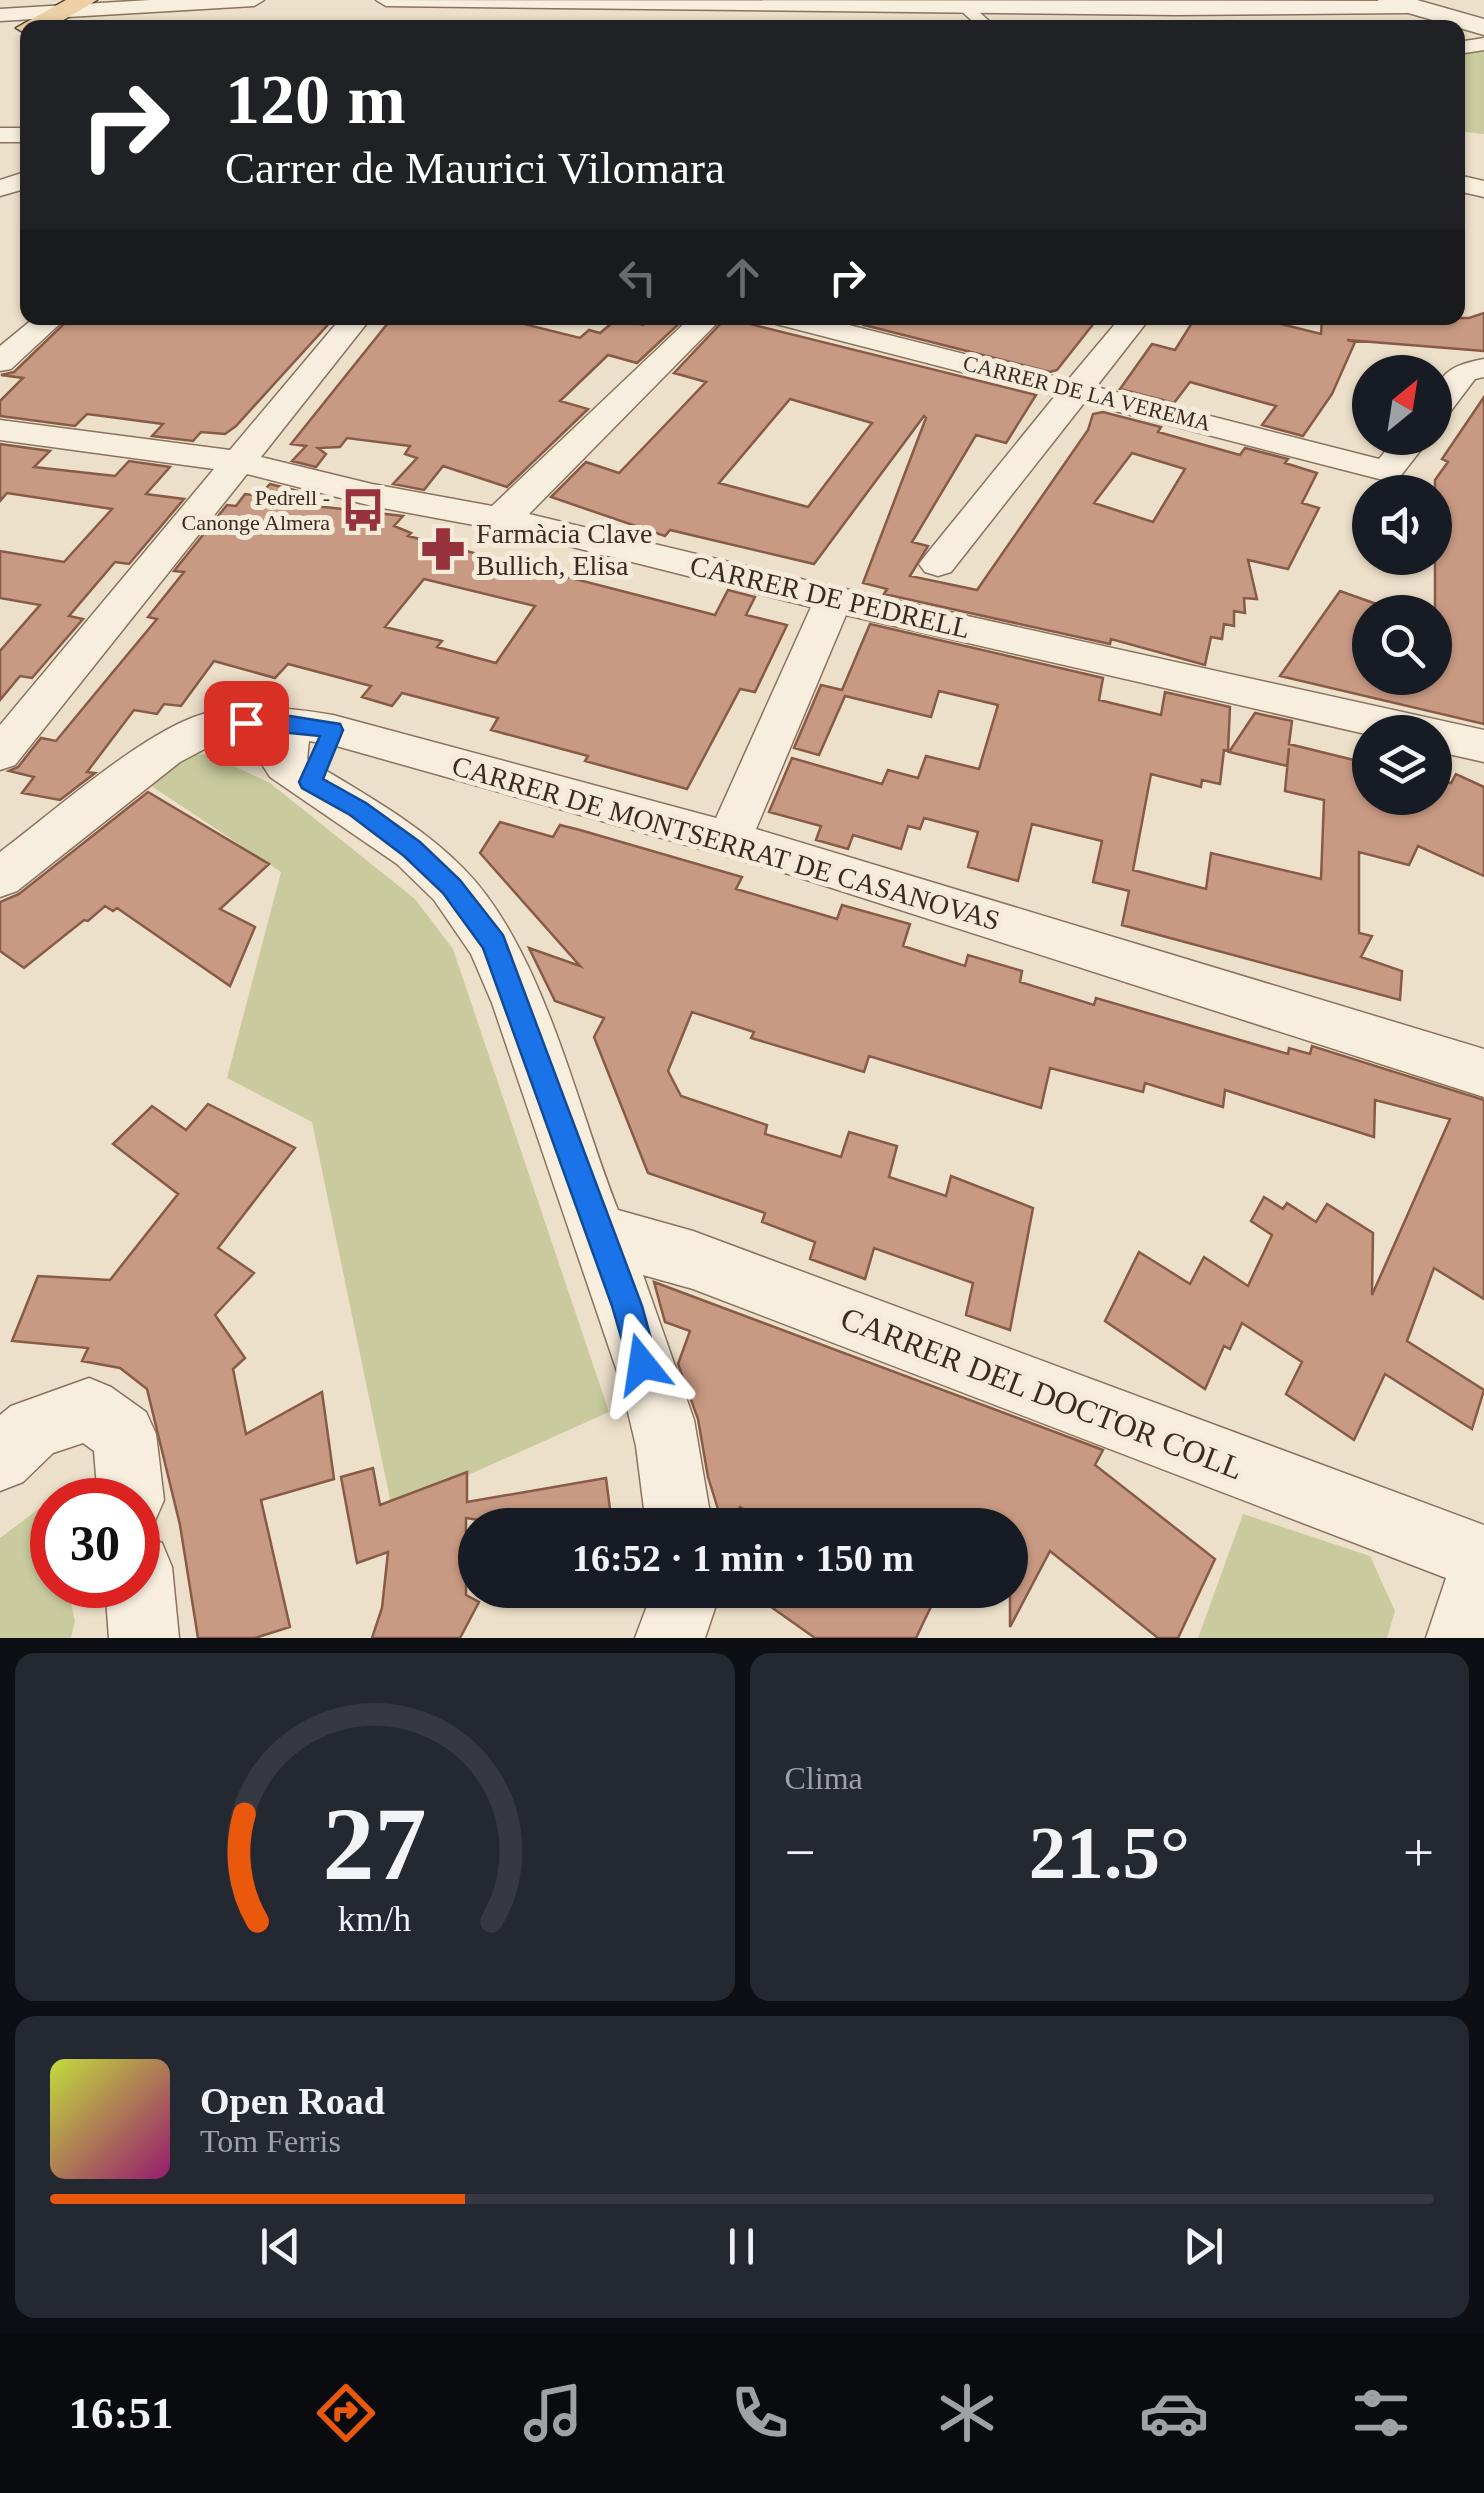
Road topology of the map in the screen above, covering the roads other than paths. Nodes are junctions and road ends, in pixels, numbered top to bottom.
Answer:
1 (86, 0) edge
2 (254, 0) edge
3 (386, 0) edge
4 (964, 3) edge
5 (1398, 3) edge
6 (481, 6) edge
7 (1176, 8) junction
8 (60, 12) junction
9 (0, 15) edge
10 (44, 20) edge
11 (141, 20) edge
12 (1196, 20) edge
13 (1459, 20) edge
14 (44, 325) edge
15 (350, 325) edge
16 (700, 325) edge
17 (815, 325) edge
18 (1129, 325) edge
19 (0, 362) edge
20 (1484, 368) edge
21 (1452, 387) edge
22 (1078, 391) junction
23 (0, 430) edge
24 (1400, 455) edge
25 (240, 462) junction
26 (499, 518) junction
27 (938, 564) dead end
28 (834, 599) junction
29 (1352, 716) edge
30 (312, 726) junction
31 (1452, 739) edge
32 (1484, 746) edge
33 (0, 754) edge
34 (728, 842) junction
35 (0, 878) edge
36 (1484, 1073) edge
37 (599, 1233) junction
38 (0, 1459) edge
39 (129, 1478) edge
40 (676, 1508) edge
41 (1484, 1562) edge
42 (142, 1608) edge
43 (681, 1608) edge
44 (144, 1638) edge
45 (670, 1638) edge
46 (1461, 1638) edge

1 - 8 main road
2 - 8 street
3 - 6 street
4 - 6 street
4 - 7 street
5 - 7 street
5 - 13 street
7 - 12 street
8 - 9 street
8 - 10 main road
8 - 11 street
14 - 19 street
15 - 25 street
16 - 26 street
17 - 22 street, CARRER DE LA VEREMA
18 - 22 street
20 - 21 street
22 - 24 street, CARRER DE LA VEREMA
22 - 27 street
23 - 25 street, CARRER DE PEDRELL
25 - 26 street, CARRER DE PEDRELL
25 - 33 street
26 - 28 street, CARRER DE PEDRELL
28 - 29 street, CARRER DE PEDRELL
28 - 34 street
30 - 34 street, CARRER DE MONTSERRAT DE CASANOVAS
30 - 35 street, CARRER DE MONTSERRAT DE CASANOVAS
30 - 37 street
31 - 32 street
34 - 36 street, CARRER DE MONTSERRAT DE CASANOVAS
37 - 40 street
37 - 41 street, CARRER DEL DOCTOR COLL
38 - 39 street
41 - 46 street
42 - 44 street
43 - 45 street

